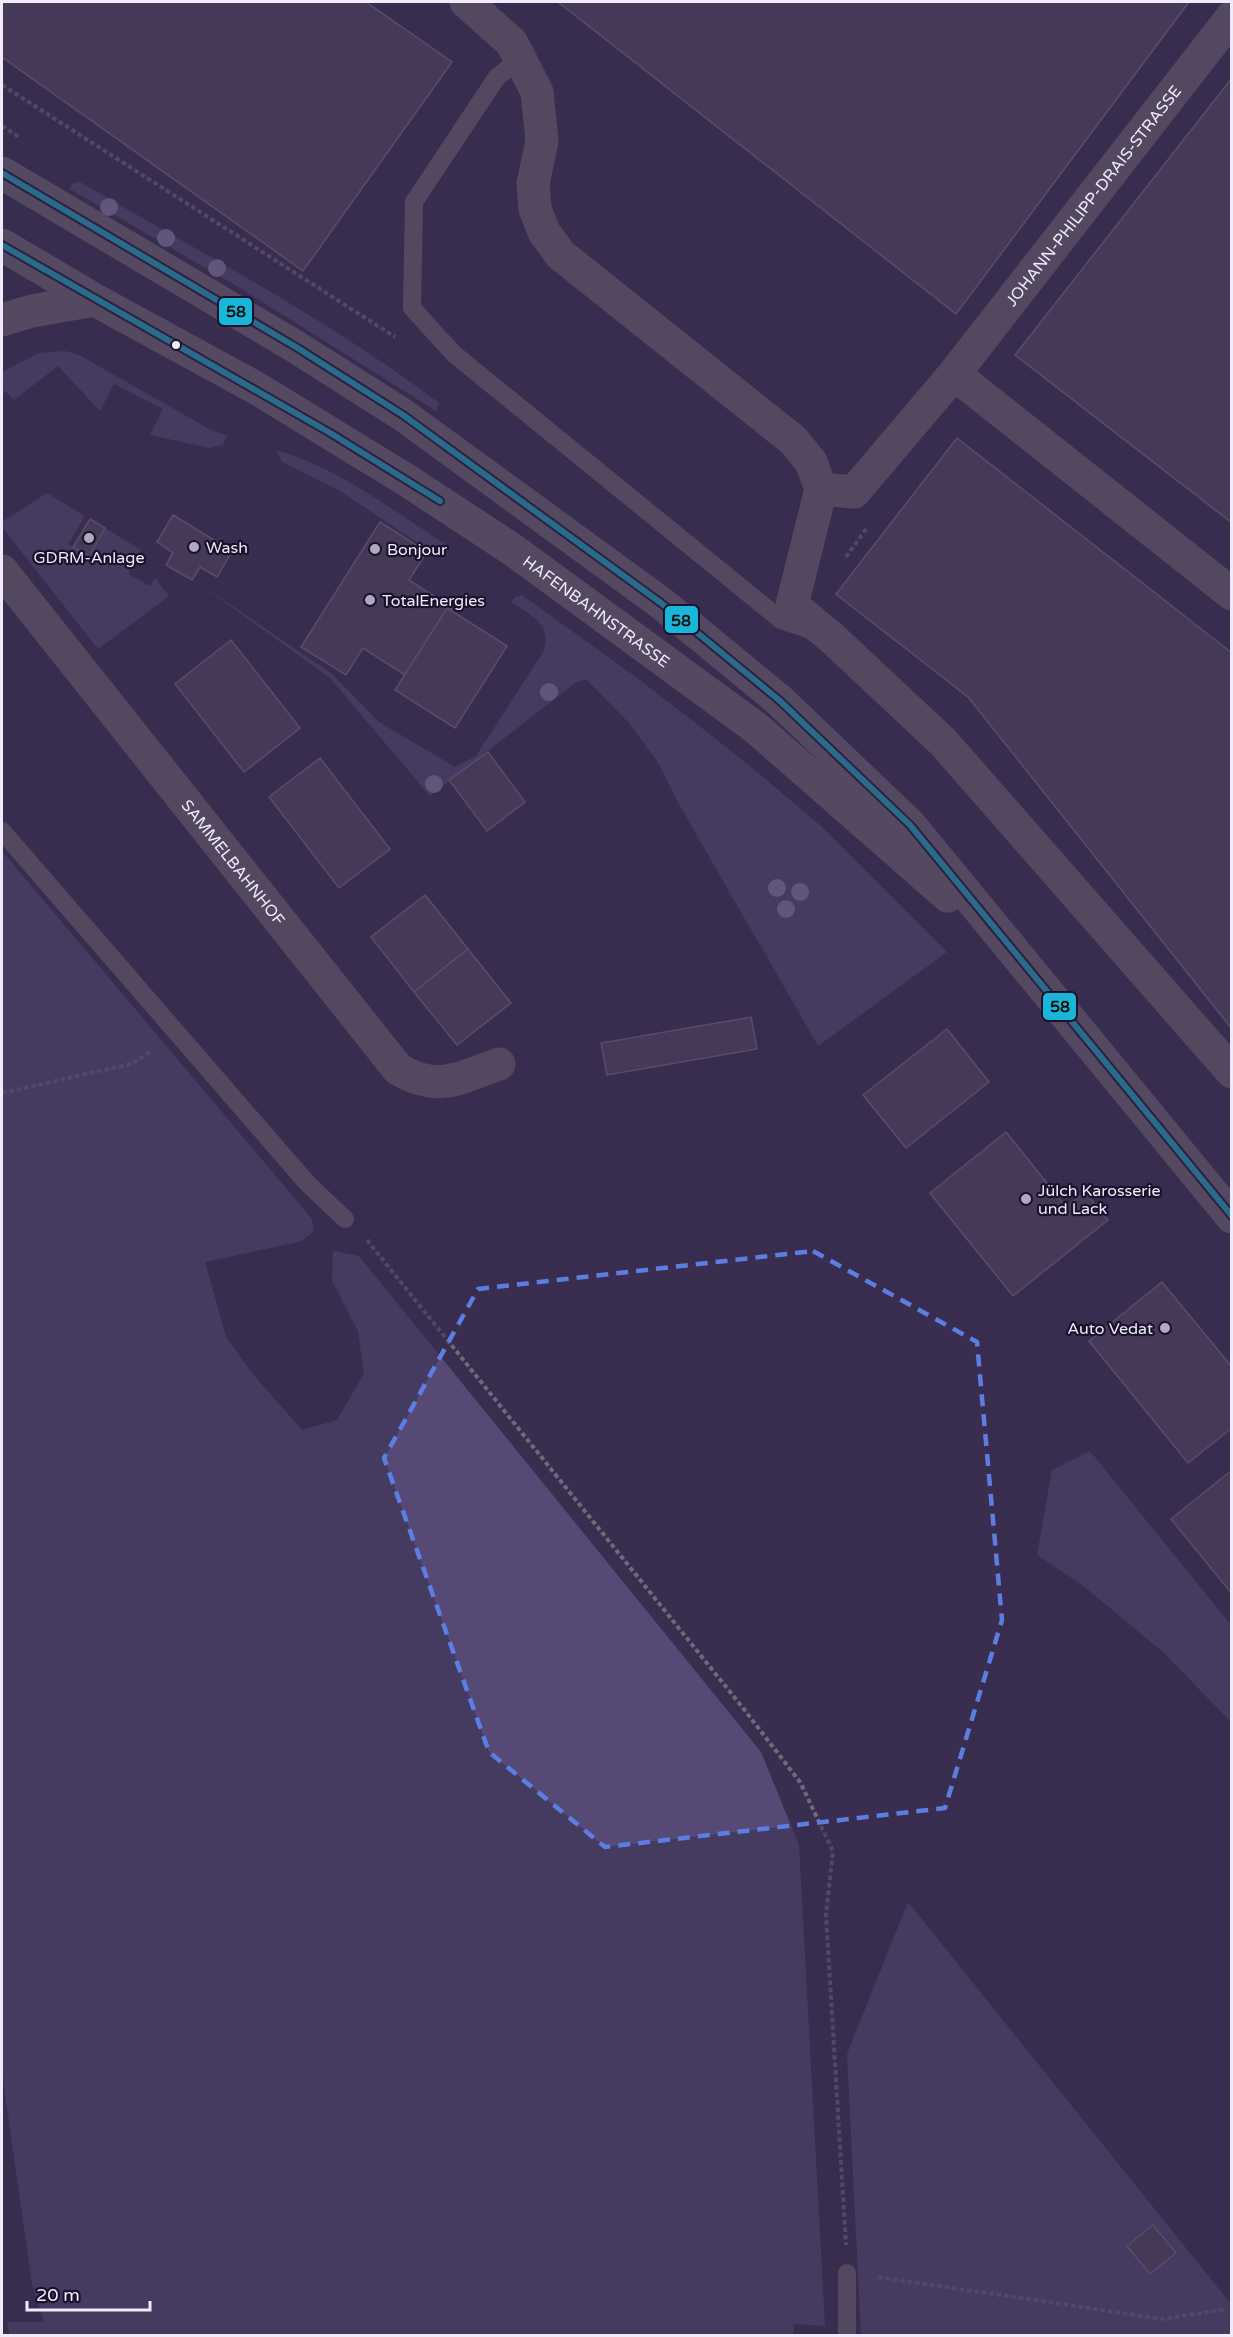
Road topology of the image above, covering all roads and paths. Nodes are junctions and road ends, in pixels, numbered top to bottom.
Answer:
1 (466, 2) edge
2 (1232, 17) edge
3 (521, 58) junction
4 (2, 85) edge
5 (2, 173) edge
6 (2, 245) edge
7 (95, 300) junction
8 (2, 320) edge
9 (399, 340) dead end
10 (954, 374) junction
11 (821, 489) junction
12 (2, 571) edge
13 (1232, 594) edge
14 (832, 638) junction
15 (2, 831) edge
16 (1024, 963) junction
17 (175, 1032) junction
18 (499, 1064) dead end
19 (1232, 1072) edge
20 (2, 1093) edge
21 (1232, 1217) edge
22 (345, 1219) joint
23 (847, 2273) junction
24 (1226, 2309) dead end
25 (847, 2336) edge

1 - 3 street
2 - 10 street, JOHANN-PHILIPP-DRAIS-STRASSE
3 - 11 street
3 - 14 lane
4 - 9 path
5 - 16 main road, HAFENBAHNSTRASSE
6 - 7 main road, HAFENBAHNSTRASSE
7 - 8 main road
7 - 16 main road, HAFENBAHNSTRASSE
10 - 11 street, JOHANN-PHILIPP-DRAIS-STRASSE
10 - 13 street
11 - 14 street
12 - 18 street, SAMMELBAHNHOF
14 - 19 street
15 - 17 lane
16 - 21 main road, HAFENBAHNSTRASSE
17 - 20 path
17 - 22 lane
22 - 23 path
23 - 24 path
23 - 25 lane

